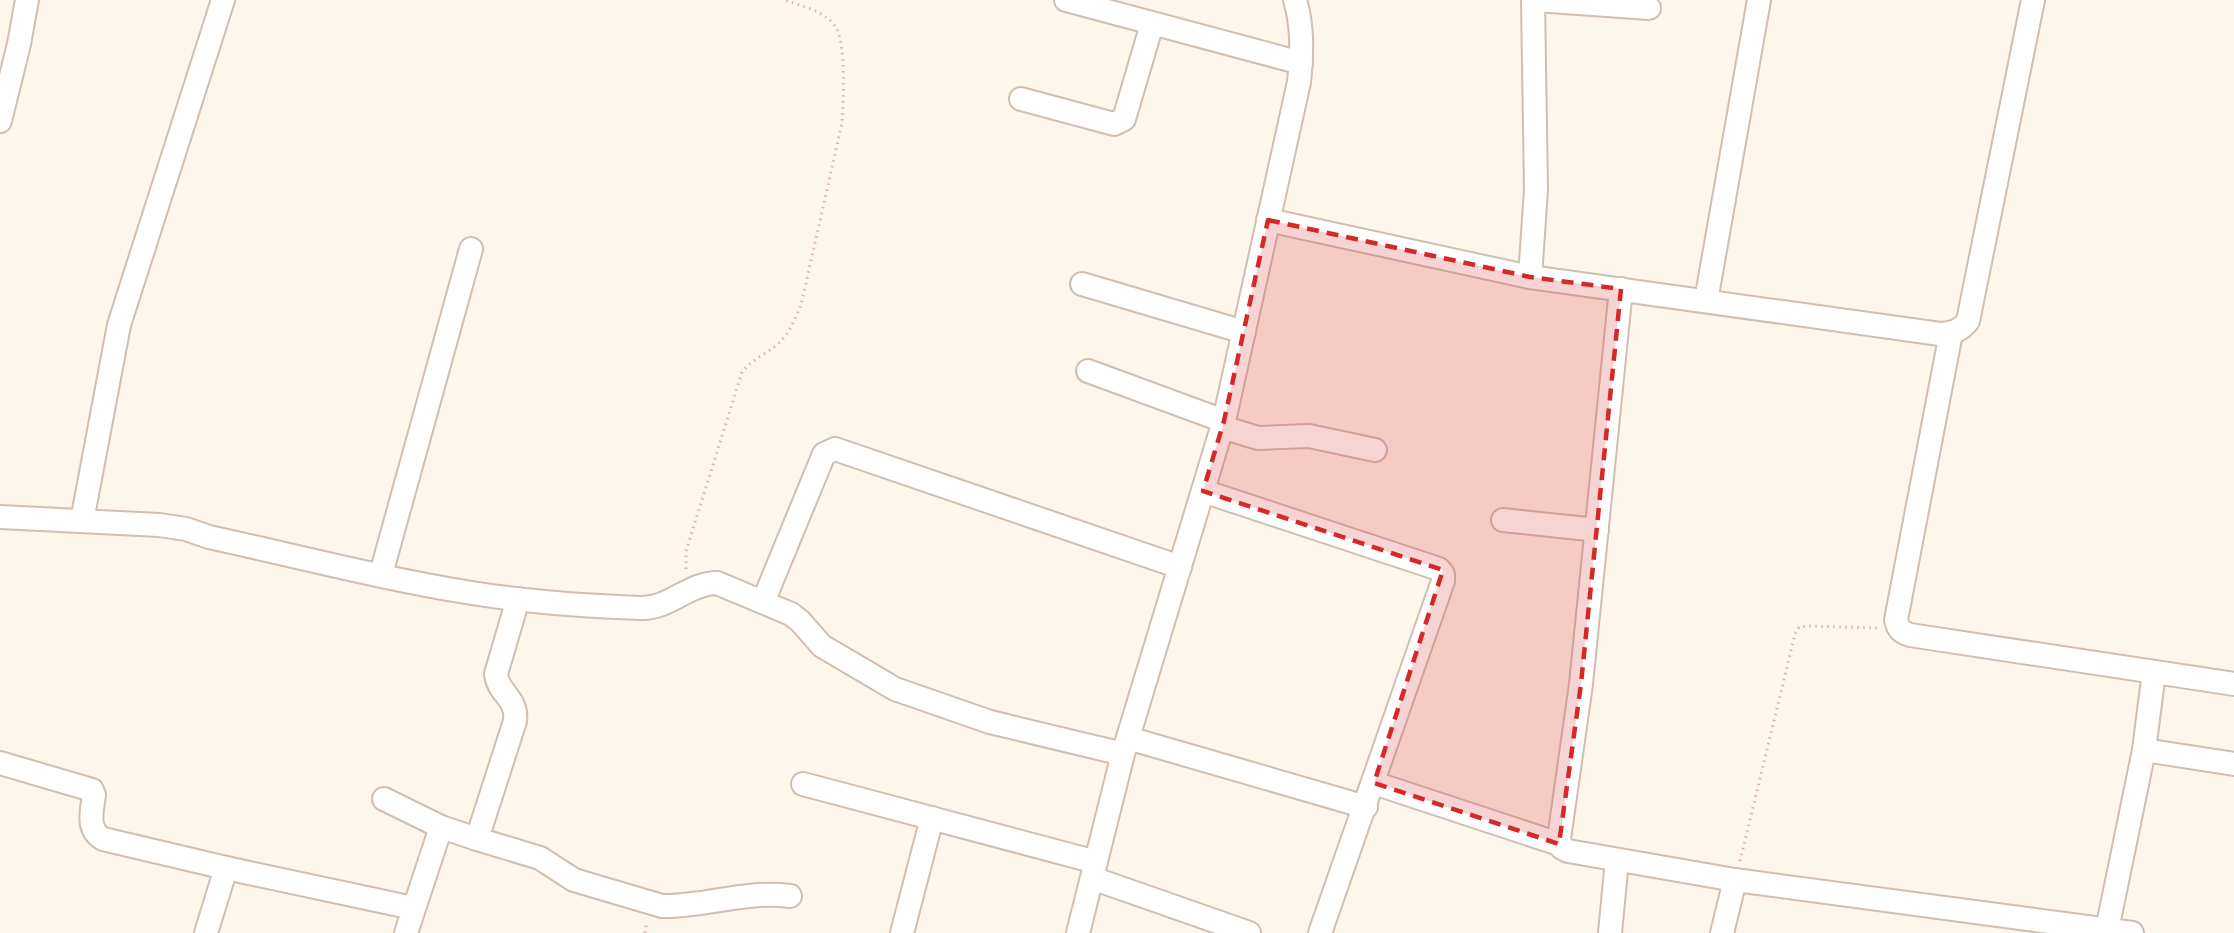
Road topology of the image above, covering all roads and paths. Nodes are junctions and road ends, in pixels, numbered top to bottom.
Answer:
1 (27, 0) edge
2 (223, 0) edge
3 (785, 0) edge
4 (1066, 0) edge
5 (1295, 0) edge
6 (1534, 0) edge
7 (1759, 0) edge
8 (2032, 0) edge
9 (1649, 8) dead end
10 (1152, 24) junction
11 (1301, 63) junction
12 (1021, 99) dead end
13 (0, 121) edge
14 (1268, 220) junction
15 (471, 249) dead end
16 (1530, 277) junction
17 (1082, 284) dead end
18 (1621, 289) junction
19 (1706, 301) junction
20 (1244, 332) junction
21 (1951, 333) junction
22 (1088, 371) dead end
23 (1223, 424) junction
24 (1375, 450) dead end
25 (1203, 491) junction
26 (0, 517) edge
27 (1503, 520) dead end
28 (82, 521) junction
29 (1597, 530) junction
30 (1180, 567) junction
31 (381, 574) junction
32 (696, 587) junction
33 (518, 599) junction
34 (763, 602) junction
35 (1898, 628) junction
36 (2154, 672) junction
37 (2234, 684) edge
38 (1126, 746) junction
39 (2144, 750) junction
40 (0, 763) edge
41 (2234, 764) edge
42 (1374, 783) junction
43 (803, 784) dead end
44 (384, 799) dead end
45 (1366, 807) junction
46 (932, 818) junction
47 (441, 827) junction
48 (477, 839) junction
49 (1559, 844) junction
50 (1617, 860) junction
51 (226, 868) junction
52 (1094, 870) junction
53 (1735, 880) junction
54 (790, 896) dead end
55 (413, 908) junction
56 (2107, 930) junction
57 (206, 933) edge
58 (406, 933) edge
59 (902, 933) edge
60 (1078, 933) edge
61 (1248, 933) edge
62 (1320, 933) edge
63 (1610, 933) edge
64 (1722, 933) edge
65 (2132, 933) edge

1 - 13 street
2 - 28 street
3 - 32 path
4 - 10 street
5 - 11 street
6 - 9 street
6 - 16 street
7 - 19 street
8 - 21 street
10 - 11 street
10 - 12 street
11 - 14 street
14 - 16 street
14 - 20 street
15 - 31 street
16 - 18 street
17 - 20 street
18 - 19 street
18 - 29 street
19 - 21 street
20 - 23 street
21 - 35 street
22 - 23 street
23 - 24 street
23 - 25 street
25 - 30 street
25 - 42 street
26 - 28 street
27 - 29 street
28 - 31 street
29 - 49 street
30 - 34 street
30 - 38 street
31 - 33 street
32 - 33 street
32 - 34 street
33 - 48 street
34 - 38 street
35 - 36 street
35 - 53 path
36 - 37 street
36 - 39 street
38 - 45 street
38 - 52 street
39 - 41 street
39 - 56 street
40 - 51 street
42 - 45 street
42 - 49 street
43 - 46 street
44 - 47 street
45 - 62 street
46 - 52 street
46 - 59 street
47 - 48 street
47 - 55 street
48 - 54 street
49 - 50 street
50 - 53 street
50 - 63 street
51 - 55 street
51 - 57 street
52 - 60 street
52 - 61 street
53 - 56 street
53 - 64 street
55 - 58 street
56 - 65 street

